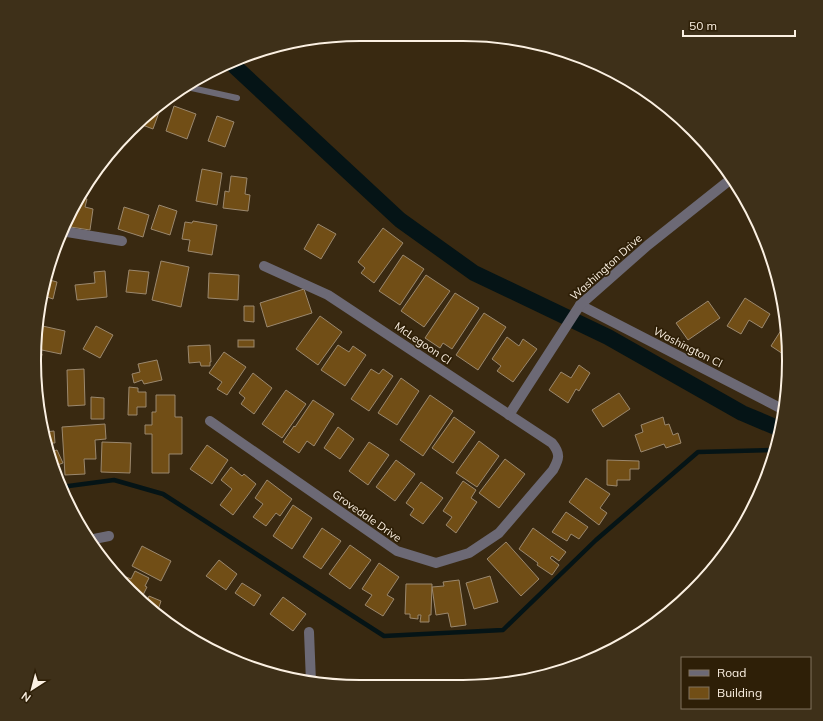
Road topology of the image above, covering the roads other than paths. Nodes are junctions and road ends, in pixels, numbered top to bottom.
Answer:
1 (194, 88) edge
2 (237, 98) dead end
3 (727, 182) edge
4 (67, 233) edge
5 (122, 241) dead end
6 (264, 266) dead end
7 (580, 305) junction
8 (778, 407) edge
9 (509, 415) junction
10 (210, 421) dead end
11 (559, 455) joint
12 (109, 536) dead end
13 (96, 539) edge
14 (309, 632) dead end
15 (311, 676) edge

1 - 2 lane
3 - 7 street, Washington Drive
4 - 5 street
6 - 9 street, McLegoon Cl
7 - 8 street, Washington Cl
7 - 9 street, Washington Drive
9 - 11 street, McLegoon Cl
10 - 11 street, Grovedale Drive
12 - 13 street
14 - 15 street

